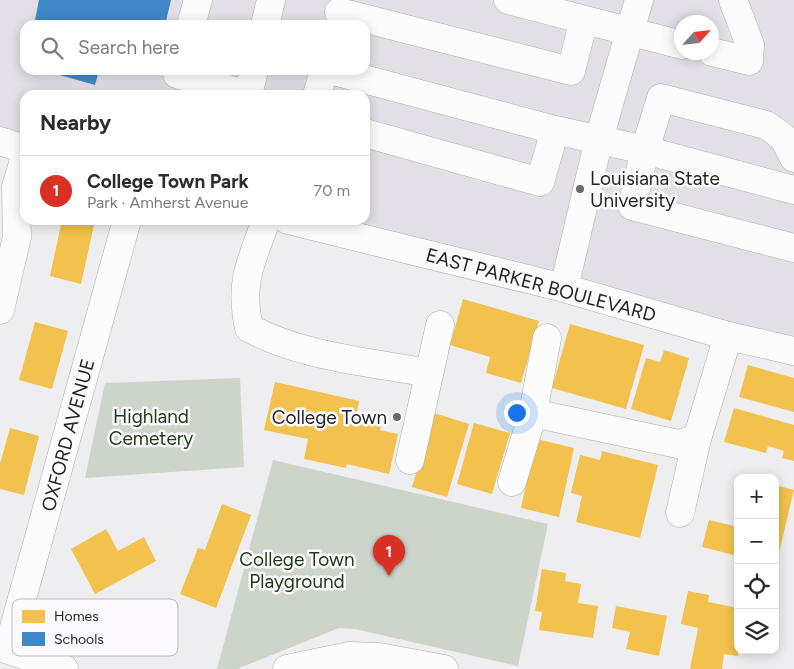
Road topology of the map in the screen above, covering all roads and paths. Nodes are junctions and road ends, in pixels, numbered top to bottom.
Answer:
1 (198, 0) edge
2 (271, 0) edge
3 (508, 0) edge
4 (639, 0) edge
5 (733, 0) edge
6 (339, 12) edge
7 (192, 20) edge
8 (266, 20) edge
9 (584, 20) junction
10 (629, 32) junction
11 (674, 43) edge
12 (719, 54) edge
13 (253, 75) edge
14 (323, 75) edge
15 (349, 75) edge
16 (176, 80) edge
17 (224, 90) edge
18 (249, 90) edge
19 (318, 90) edge
20 (555, 130) junction
21 (370, 135) edge
22 (599, 139) junction
23 (0, 141) edge
24 (20, 147) edge
25 (645, 150) junction
26 (794, 158) edge
27 (20, 174) edge
28 (794, 190) edge
29 (126, 225) edge
30 (264, 225) edge
31 (308, 225) edge
32 (794, 248) edge
33 (564, 288) junction
34 (0, 310) edge
35 (440, 325) dead end
36 (728, 336) junction
37 (547, 338) dead end
38 (794, 350) edge
39 (429, 373) junction
40 (533, 413) junction
41 (697, 439) junction
42 (410, 460) dead end
43 (512, 482) dead end
44 (680, 513) dead end
45 (18, 599) edge
46 (12, 620) edge
47 (4, 648) edge
48 (27, 656) edge
49 (427, 667) edge
50 (64, 669) edge
51 (287, 669) edge

1 - 7 street
2 - 8 street
3 - 9 street
4 - 10 street
5 - 12 street
6 - 9 street
9 - 10 street
10 - 11 street
10 - 22 street
13 - 18 street
14 - 19 street
15 - 20 street
16 - 17 street
20 - 21 street
20 - 22 street
22 - 25 street
22 - 33 street
23 - 24 street
25 - 26 street
25 - 28 street
25 - 32 street
27 - 34 street
29 - 45 street, OXFORD AVENUE
30 - 39 street
31 - 33 street, EAST PARKER BOULEVARD
33 - 36 street, EAST PARKER BOULEVARD
35 - 39 street
36 - 38 street, EAST PARKER BOULEVARD
36 - 41 street
37 - 40 street
39 - 42 street
40 - 41 street
40 - 43 street
41 - 44 street
46 - 47 street, OXFORD AVENUE
48 - 50 street
49 - 51 street

